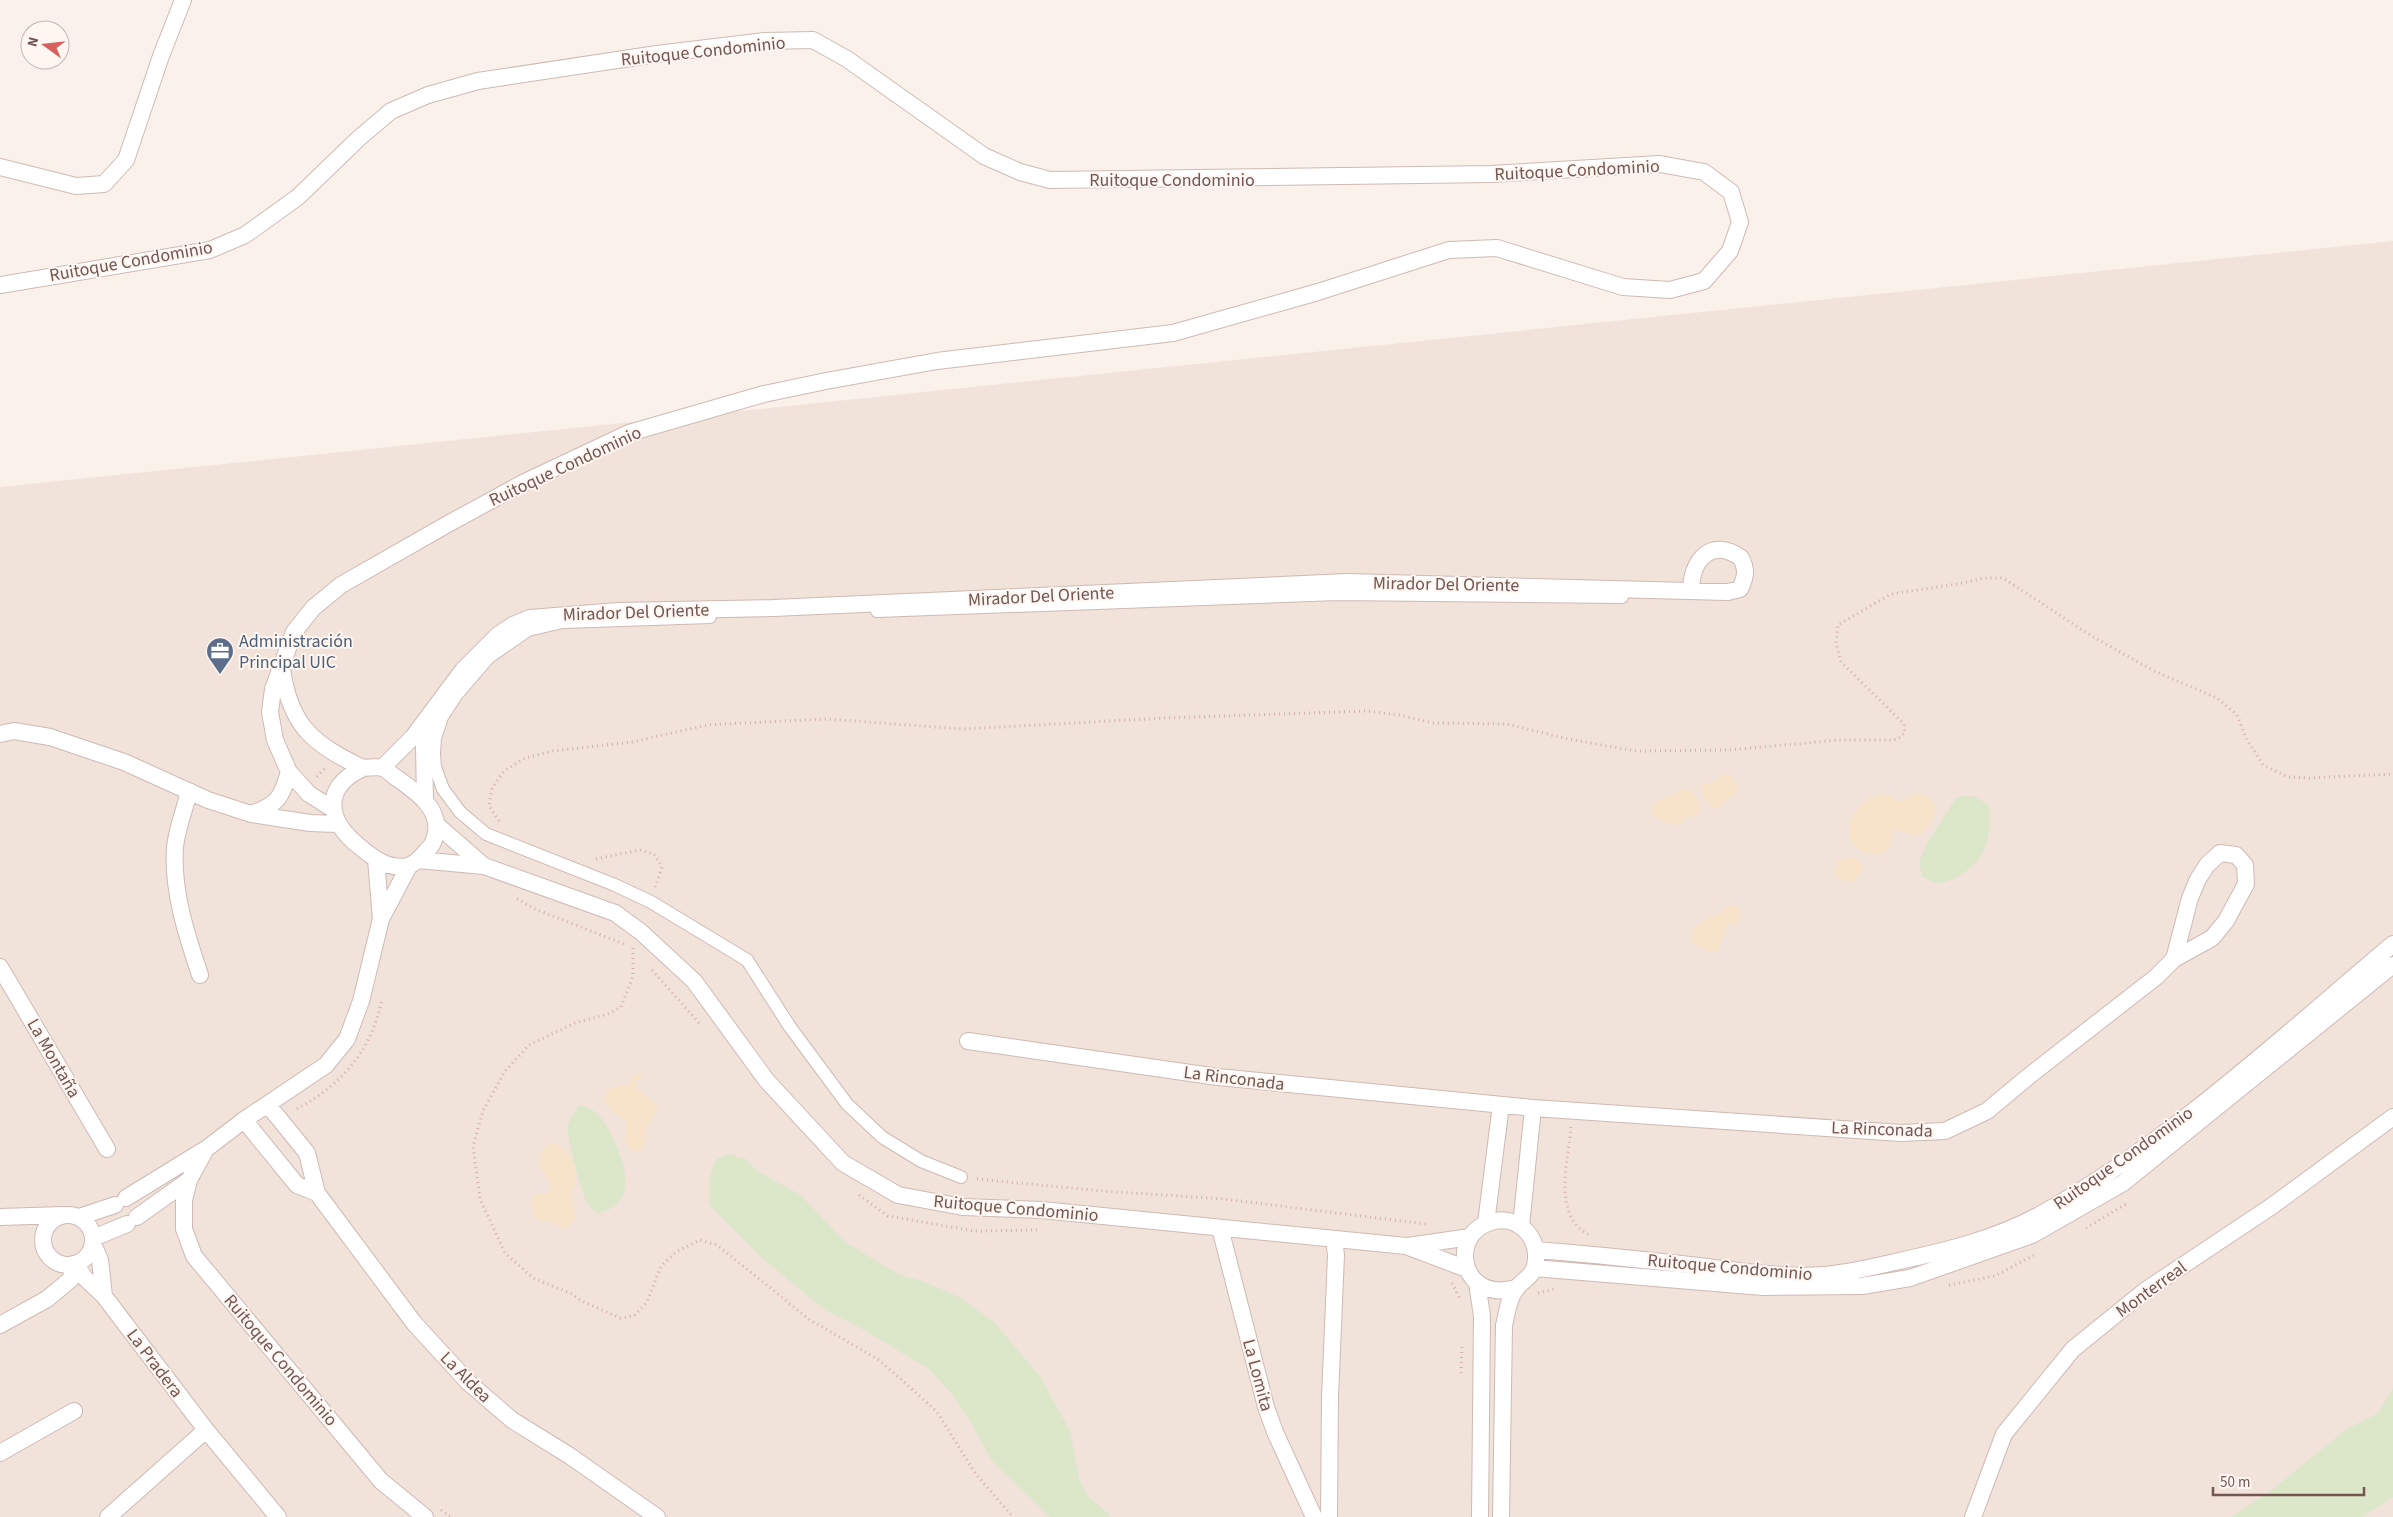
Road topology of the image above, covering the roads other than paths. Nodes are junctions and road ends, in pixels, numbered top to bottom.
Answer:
1 (183, 0) edge
2 (0, 167) edge
3 (0, 285) edge
4 (1740, 589) junction
5 (1691, 590) junction
6 (282, 666) junction
7 (433, 713) junction
8 (0, 734) edge
9 (363, 768) junction
10 (382, 768) junction
11 (289, 772) junction
12 (189, 791) junction
13 (424, 801) junction
14 (251, 814) junction
15 (335, 816) junction
16 (437, 824) junction
17 (376, 860) junction
18 (414, 863) junction
19 (484, 866) junction
20 (381, 919) junction
21 (2393, 944) edge
22 (2174, 959) junction
23 (2393, 965) edge
24 (0, 967) edge
25 (200, 975) dead end
26 (968, 1041) dead end
27 (268, 1105) junction
28 (1501, 1105) junction
29 (1533, 1108) junction
30 (2393, 1116) edge
31 (244, 1120) junction
32 (107, 1149) dead end
33 (206, 1149) junction
34 (961, 1177) road end
35 (189, 1180) junction
36 (317, 1193) junction
37 (62, 1215) junction
38 (7, 1217) edge
39 (79, 1217) junction
40 (1486, 1223) junction
41 (1521, 1226) junction
42 (1220, 1228) junction
43 (43, 1236) junction
44 (1470, 1237) junction
45 (1334, 1239) junction
46 (93, 1241) junction
47 (1406, 1246) junction
48 (1536, 1250) junction
49 (68, 1263) junction
50 (1534, 1268) junction
51 (1467, 1269) junction
52 (1477, 1283) junction
53 (1516, 1288) junction
54 (104, 1296) junction
55 (0, 1325) edge
56 (74, 1411) dead end
57 (206, 1430) junction
58 (0, 1452) edge
59 (431, 1512) edge
60 (108, 1517) edge
61 (278, 1517) edge
62 (657, 1517) edge
63 (1314, 1517) edge
64 (1330, 1517) edge
65 (1480, 1517) edge
66 (1501, 1517) edge
67 (1973, 1517) edge

1 - 2 street
3 - 6 street, Ruitoque Condominio
4 - 5 street, Mirador Del Oriente
4 - 5 street
4 - 34 street
5 - 7 street, Mirador Del Oriente
6 - 9 street, Ruitoque Condominio
6 - 11 street, Ruitoque Condominio
7 - 10 street
7 - 13 street
8 - 12 street
9 - 10 street, Ruitoque Condominio
9 - 15 street
10 - 13 street, Ruitoque Condominio
11 - 14 street
11 - 15 street, Ruitoque Condominio
12 - 14 street
12 - 25 street
13 - 16 street, Ruitoque Condominio
14 - 15 street
15 - 17 street, Ruitoque Condominio
16 - 18 street, Ruitoque Condominio
16 - 19 street, Ruitoque Condominio
17 - 18 street, Ruitoque Condominio
17 - 20 street, Ruitoque Condominio
18 - 19 street, Ruitoque Condominio
18 - 20 street, Ruitoque Condominio
19 - 42 street, Ruitoque Condominio
20 - 27 street, Ruitoque Condominio
21 - 48 street, Ruitoque Condominio
22 - 22 street
22 - 29 street, La Rinconada
23 - 50 street, Ruitoque Condominio
24 - 32 street, La Montaña
26 - 28 street, La Rinconada
27 - 31 street, Ruitoque Condominio
27 - 36 street, La Aldea
28 - 29 street, La Rinconada
28 - 40 street
29 - 41 street
30 - 67 street, Monterreal
31 - 33 street, Ruitoque Condominio
31 - 36 street, La Aldea
33 - 35 street, Ruitoque Condominio
33 - 39 street, Ruitoque Condominio
35 - 46 street, Ruitoque Condominio
35 - 59 street, Ruitoque Condominio
36 - 62 street, La Aldea
37 - 38 street
37 - 39 street
37 - 43 street
38 - 43 street
39 - 46 street
40 - 41 street
40 - 44 street
41 - 48 street
42 - 45 street, Ruitoque Condominio
42 - 63 street, La Lomita
43 - 49 street, La Pradera
44 - 47 street, Ruitoque Condominio
44 - 51 street
45 - 47 street, Ruitoque Condominio
45 - 64 street
46 - 49 street
46 - 54 street
47 - 51 street, Ruitoque Condominio
48 - 50 street
49 - 54 street, La Pradera
49 - 55 street
50 - 53 street
51 - 52 street
52 - 53 street
52 - 65 street
53 - 66 street
54 - 57 street, La Pradera
56 - 58 street
57 - 60 street
57 - 61 street, La Pradera

